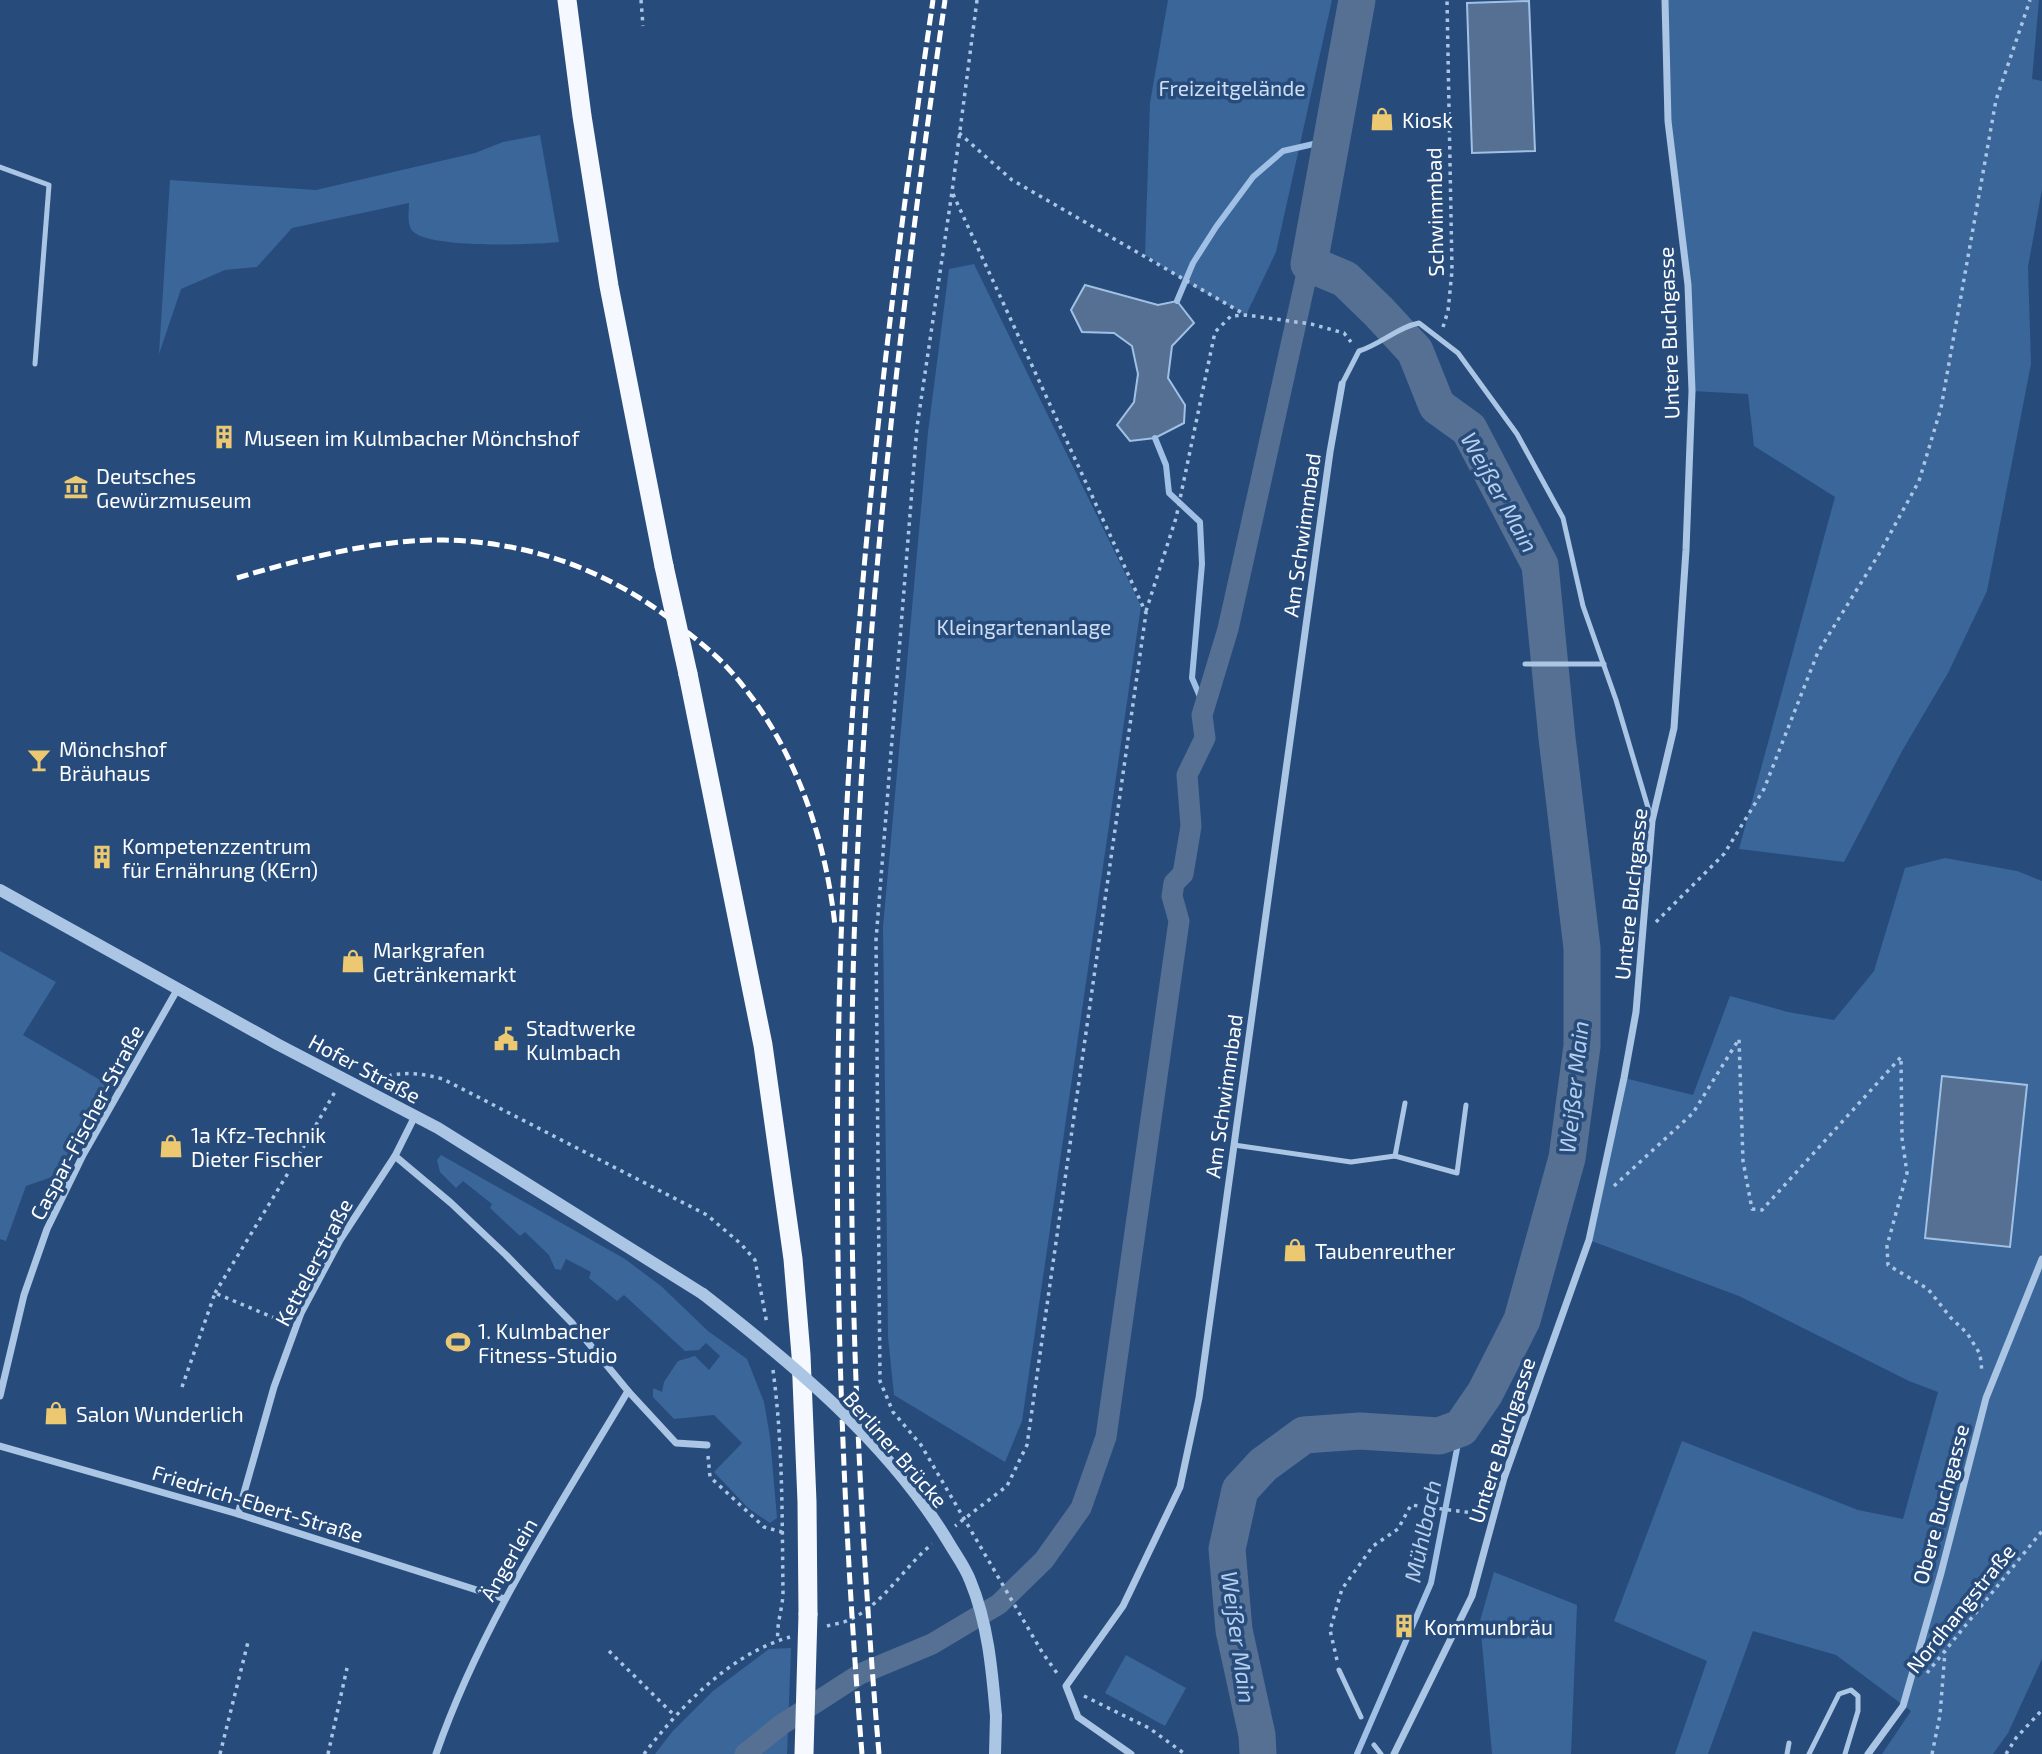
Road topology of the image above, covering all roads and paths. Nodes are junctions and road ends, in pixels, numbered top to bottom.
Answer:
1 (567, 0) edge
2 (641, 0) edge
3 (977, 0) edge
4 (1447, 0) edge
5 (1665, 0) edge
6 (2030, 0) edge
7 (643, 26) dead end
8 (958, 133) junction
9 (0, 167) edge
10 (953, 192) junction
11 (1246, 315) junction
12 (1439, 339) junction
13 (1359, 351) junction
14 (35, 364) dead end
15 (1342, 384) joint
16 (1146, 613) junction
17 (1525, 664) dead end
18 (1604, 664) junction
19 (1652, 821) junction
20 (0, 890) edge
21 (1642, 936) junction
22 (177, 990) junction
23 (342, 1078) junction
24 (1405, 1103) dead end
25 (1466, 1105) dead end
26 (415, 1116) junction
27 (1234, 1145) junction
28 (395, 1156) junction
29 (1395, 1156) junction
30 (1597, 1202) junction
31 (2042, 1259) edge
32 (215, 1293) junction
33 (703, 1294) joint
34 (296, 1327) junction
35 (182, 1387) dead end
36 (1990, 1389) junction
37 (628, 1391) junction
38 (0, 1395) edge
39 (707, 1445) joint
40 (0, 1446) edge
41 (238, 1514) junction
42 (1493, 1516) junction
43 (965, 1518) junction
44 (2042, 1531) edge
45 (946, 1534) dead end
46 (936, 1542) dead end
47 (505, 1598) junction
48 (826, 1627) dead end
49 (802, 1633) dead end
50 (778, 1640) junction
51 (248, 1642) dead end
52 (1945, 1650) junction
53 (609, 1651) dead end
54 (348, 1668) dead end
55 (1339, 1670) joint
56 (1924, 1678) dead end
57 (1066, 1686) junction
58 (2042, 1710) edge
59 (674, 1715) junction
60 (1361, 1717) dead end
61 (1789, 1743) dead end
62 (1374, 1745) dead end
63 (220, 1754) edge
64 (328, 1754) edge
65 (436, 1754) edge
66 (644, 1754) edge
67 (804, 1754) edge
68 (995, 1754) edge
69 (1131, 1754) edge
70 (1185, 1754) edge
71 (1381, 1754) edge
72 (1394, 1754) edge
73 (1787, 1754) edge
74 (1809, 1754) edge
75 (1845, 1754) edge
76 (1868, 1754) edge
77 (1932, 1754) edge
78 (2006, 1754) edge

1 - 67 highway, bridge
2 - 7 path
3 - 8 path
4 - 12 path, Schwimmbad
5 - 19 street, Untere Buchgasse
6 - 21 path
8 - 10 path
8 - 11 path
9 - 14 lane
10 - 16 path
10 - 43 path
11 - 13 path
11 - 16 path
12 - 13 lane
12 - 18 lane
13 - 15 lane
15 - 27 street, Am Schwimmbad
16 - 43 path
17 - 18 lane
18 - 19 lane
19 - 21 street, Untere Buchgasse
20 - 22 street, Hofer Straße
21 - 30 street, Untere Buchgasse
22 - 23 street, Hofer Straße
22 - 38 street, Caspar-Fischer-Straße
23 - 26 street, Hofer Straße
23 - 32 path
24 - 29 lane
25 - 29 lane
26 - 28 street, Kettelerstraße
26 - 33 street, Hofer Straße
27 - 29 lane
27 - 57 street, Am Schwimmbad
28 - 34 street, Kettelerstraße
28 - 37 street
30 - 36 path
30 - 42 street, Untere Buchgasse
31 - 36 street, Obere Buchgasse
32 - 34 path
32 - 35 path
33 - 68 street, Berliner Brücke, bridge
34 - 41 street, Kettelerstraße
36 - 76 street, Obere Buchgasse
37 - 39 street
37 - 47 street, Ängerlein
39 - 50 path
40 - 41 street, Friedrich-Ebert-Straße
41 - 47 street, Friedrich-Ebert-Straße
42 - 55 path
42 - 72 street, Untere Buchgasse
43 - 45 path
43 - 57 path
44 - 52 path, Nordhangstraße
46 - 48 path
47 - 65 street, Ängerlein
49 - 50 path
50 - 59 path
51 - 63 path
52 - 56 path, Nordhangstraße
52 - 77 path
53 - 59 path
54 - 64 path
55 - 60 lane
57 - 69 street
57 - 70 path
58 - 78 path
59 - 66 path
61 - 73 lane
62 - 71 lane
74 - 75 lane

